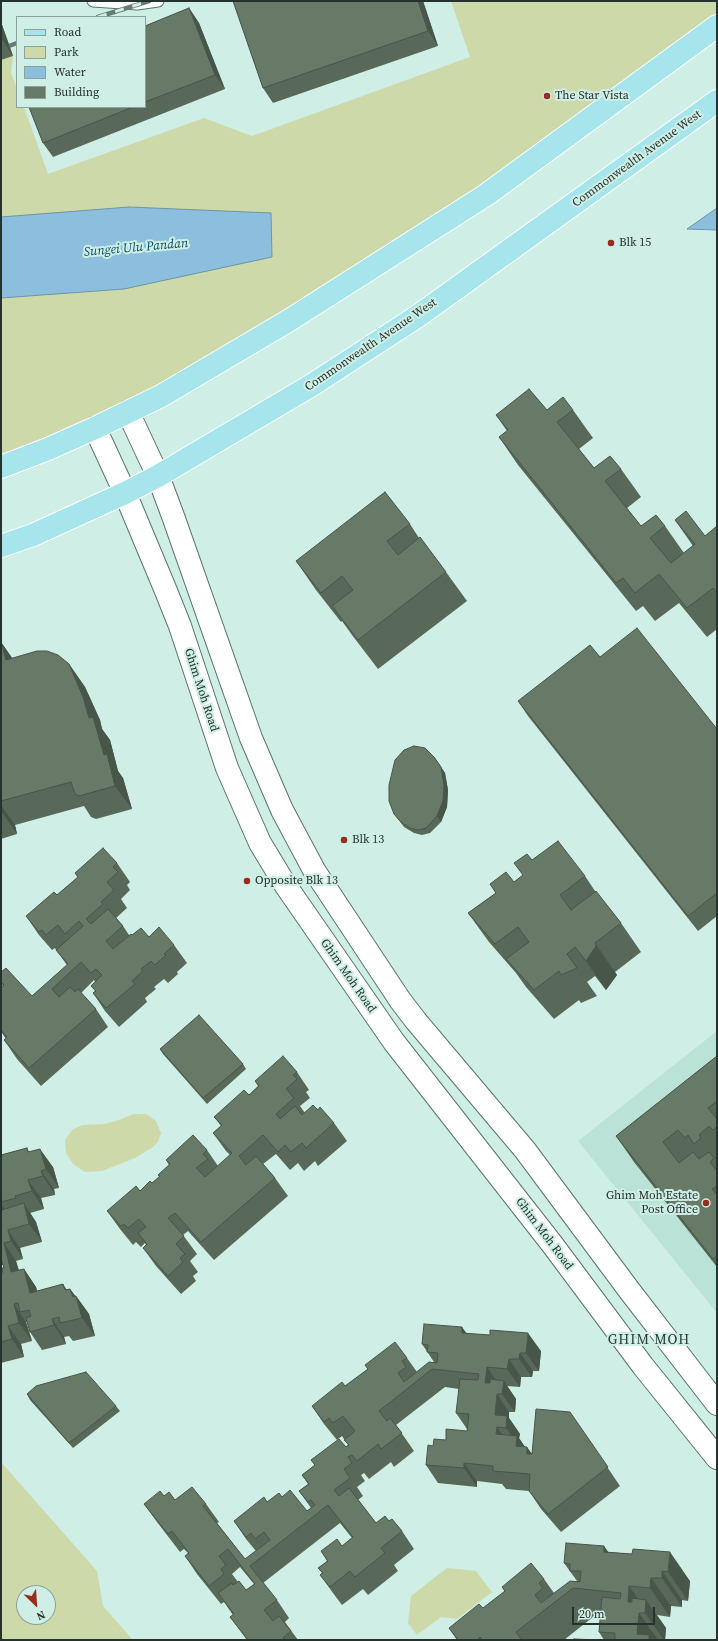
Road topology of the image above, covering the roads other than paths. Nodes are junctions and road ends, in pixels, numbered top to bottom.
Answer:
1 (93, 1) edge
2 (158, 1) edge
3 (717, 26) edge
4 (717, 101) edge
5 (128, 412) junction
6 (95, 428) junction
7 (1, 467) edge
8 (158, 476) junction
9 (125, 493) junction
10 (1, 546) edge
11 (717, 1404) edge
12 (717, 1458) edge

1 - 2 lane
3 - 5 main road
4 - 8 main road, Commonwealth Avenue West
5 - 6 main road
5 - 8 street
6 - 7 main road
6 - 9 street, Ghim Moh Road
8 - 9 main road, Commonwealth Avenue West
8 - 11 street
9 - 10 main road, Commonwealth Avenue West
9 - 12 street, Ghim Moh Road

